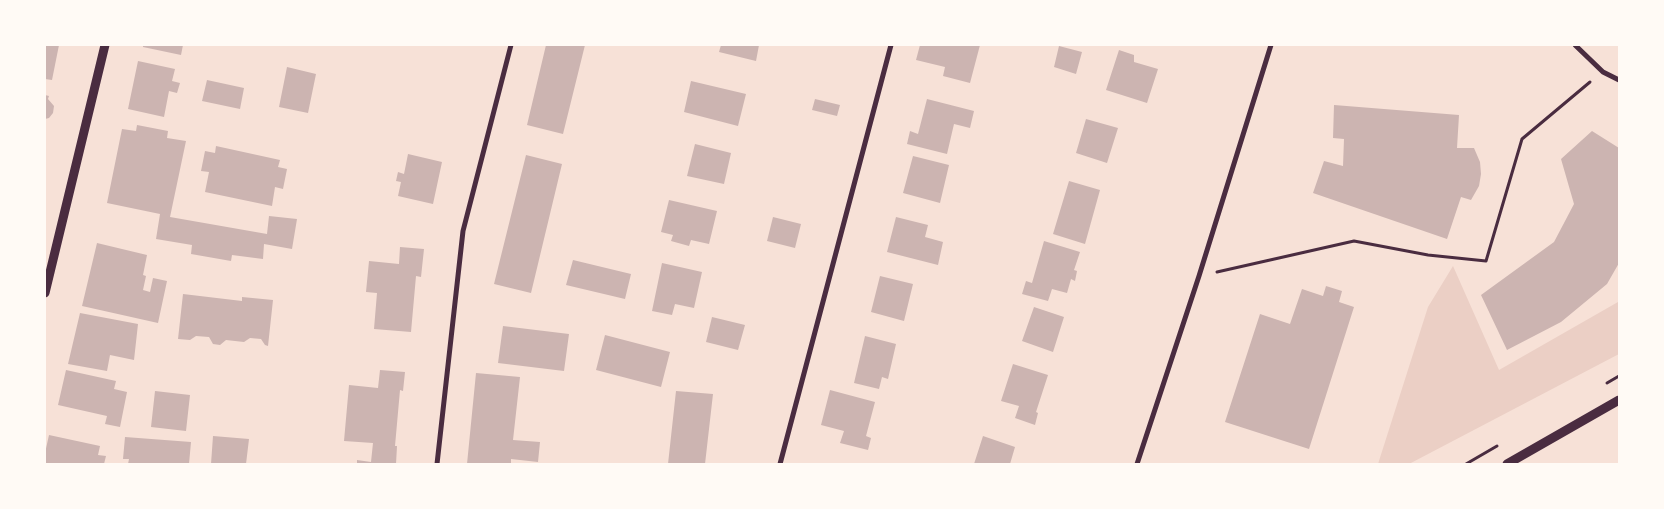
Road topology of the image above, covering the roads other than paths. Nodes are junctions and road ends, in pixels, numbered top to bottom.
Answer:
1 (105, 45) edge
2 (511, 45) edge
3 (891, 45) edge
4 (1271, 45) edge
5 (1575, 45) edge
6 (1619, 80) edge
7 (45, 293) edge
8 (1619, 400) edge
9 (437, 464) edge
10 (780, 464) edge
11 (1137, 464) edge
12 (1507, 464) edge

1 - 7 street
2 - 9 street
3 - 10 street
4 - 11 street
5 - 6 street
8 - 12 street

